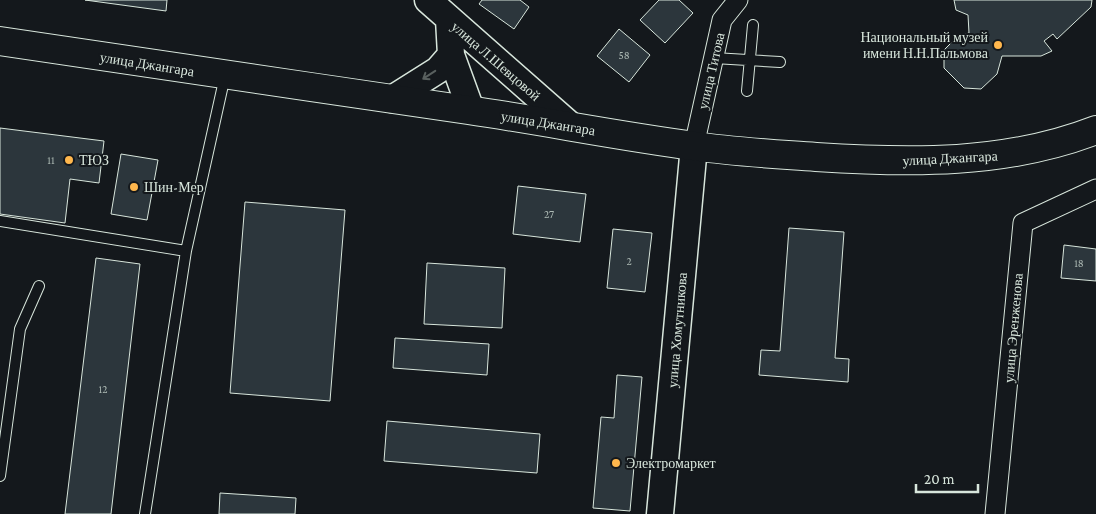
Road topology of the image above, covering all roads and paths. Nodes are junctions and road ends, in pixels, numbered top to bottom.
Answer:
1 (428, 0) edge
2 (738, 0) edge
3 (449, 19) junction
4 (753, 25) dead end
5 (0, 41) edge
6 (451, 55) junction
7 (714, 58) junction
8 (749, 60) junction
9 (780, 62) dead end
10 (225, 75) junction
11 (747, 91) dead end
12 (392, 99) junction
13 (471, 110) junction
14 (571, 126) junction
15 (1096, 130) edge
16 (694, 146) junction
17 (1096, 189) edge
18 (0, 221) edge
19 (186, 251) junction
20 (39, 286) dead end
21 (0, 476) edge
22 (145, 514) edge
23 (660, 514) edge
24 (995, 514) edge

1 - 3 street
2 - 7 street, улица Титова
3 - 6 street, улица Л.Шевцовой
3 - 14 street, улица Л.Шевцовой
4 - 8 lane
5 - 10 main road, улица Джангара
6 -> 12 street, улица Л.Шевцовой
6 - 13 street, улица Л.Шевцовой
7 - 8 lane
7 - 16 street, улица Титова
8 - 9 lane
8 - 11 lane
10 - 12 main road, улица Джангара
10 - 19 lane
12 - 13 main road, улица Джангара
13 - 14 main road, улица Джангара
14 - 16 main road, улица Джангара
15 - 16 main road, улица Джангара
16 - 23 street, улица Хомутникова
17 - 24 street, улица Эренженова
18 - 19 lane
19 - 22 lane
20 - 21 lane

